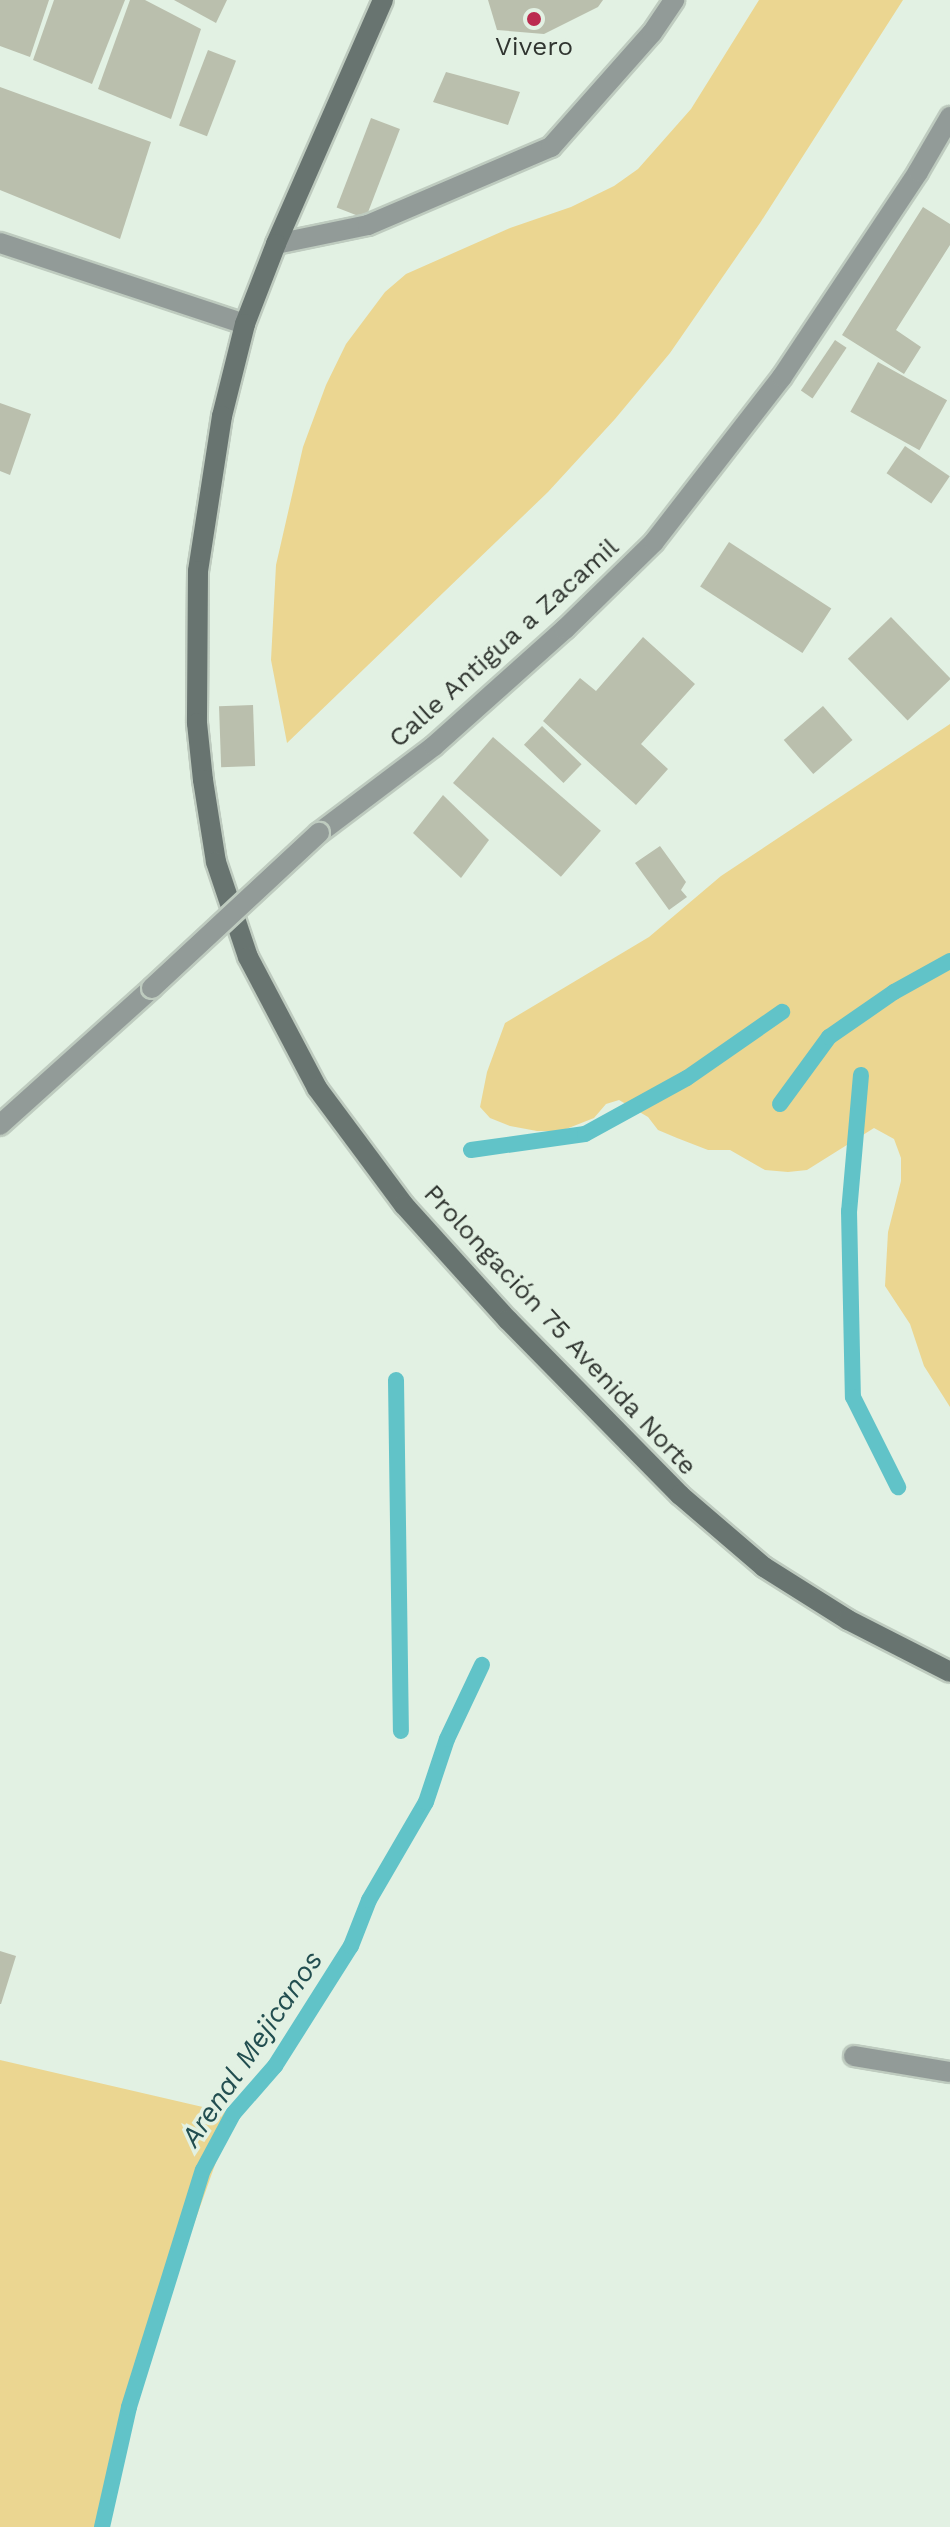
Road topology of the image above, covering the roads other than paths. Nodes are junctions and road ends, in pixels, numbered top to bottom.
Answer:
1 (383, 0) edge
2 (674, 0) edge
3 (950, 117) edge
4 (0, 243) edge
5 (276, 244) junction
6 (245, 324) junction
7 (0, 1125) edge
8 (950, 1672) edge
9 (854, 2056) dead end
10 (950, 2072) edge

1 - 5 main road, Prolongación 75 Avenida Norte
2 - 5 street
3 - 7 street, Calle Antigua a Zacamil, bridge
4 - 6 street
5 - 6 main road, Prolongación 75 Avenida Norte
6 - 8 main road, Prolongación 75 Avenida Norte
9 - 10 street

